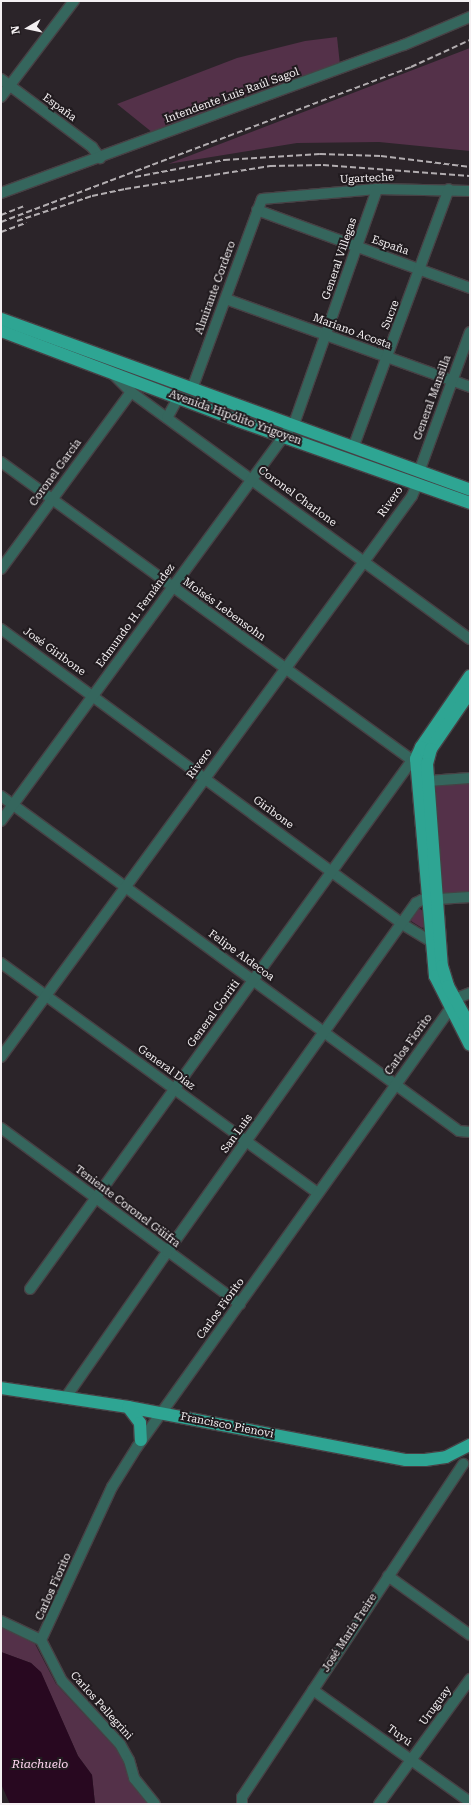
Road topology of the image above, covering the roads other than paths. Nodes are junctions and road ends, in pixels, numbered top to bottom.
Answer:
1 (74, 1) edge
2 (470, 17) edge
3 (5, 83) edge
4 (1, 97) edge
5 (100, 158) junction
6 (378, 189) junction
7 (449, 189) junction
8 (470, 191) edge
9 (1, 194) edge
10 (265, 197) joint
11 (257, 210) junction
12 (356, 247) junction
13 (420, 270) junction
14 (470, 288) edge
15 (226, 299) junction
16 (2, 327) edge
17 (470, 332) edge
18 (326, 335) junction
19 (388, 357) junction
20 (111, 373) junction
21 (452, 380) junction
22 (470, 387) edge
23 (192, 389) junction
24 (131, 392) junction
25 (178, 398) junction
26 (167, 418) junction
27 (288, 431) junction
28 (353, 448) junction
29 (1, 462) edge
30 (251, 478) junction
31 (418, 478) junction
32 (470, 490) edge
33 (52, 499) junction
34 (470, 503) edge
35 (364, 561) junction
36 (1, 570) edge
37 (172, 587) junction
38 (1, 629) edge
39 (470, 639) edge
40 (284, 669) junction
41 (470, 676) edge
42 (470, 692) edge
43 (93, 695) junction
44 (415, 758) junction
45 (205, 778) junction
46 (470, 778) edge
47 (428, 781) junction
48 (1, 796) edge
49 (13, 804) junction
50 (1, 821) edge
51 (332, 870) junction
52 (125, 887) junction
53 (470, 897) edge
54 (432, 899) junction
55 (402, 924) junction
56 (436, 944) junction
57 (1, 962) edge
58 (254, 979) junction
59 (470, 993) edge
60 (46, 995) junction
61 (453, 1005) junction
62 (470, 1026) edge
63 (324, 1033) junction
64 (470, 1045) edge
65 (1, 1056) edge
66 (396, 1084) junction
67 (174, 1089) junction
68 (1, 1128) edge
69 (469, 1133) edge
70 (246, 1142) junction
71 (317, 1193) junction
72 (95, 1198) junction
73 (167, 1252) junction
74 (30, 1289) dead end
75 (240, 1304) junction
76 (1, 1388) edge
77 (66, 1397) junction
78 (128, 1407) junction
79 (160, 1413) junction
80 (141, 1440) junction
81 (470, 1445) edge
82 (453, 1455) junction
83 (467, 1466) edge
84 (388, 1576) junction
85 (1, 1621) edge
86 (470, 1635) edge
87 (41, 1640) junction
88 (470, 1679) edge
89 (313, 1690) junction
90 (411, 1760) junction
91 (470, 1802) edge
92 (155, 1804) edge
93 (242, 1804) edge
94 (379, 1804) edge

1 - 3 street
2 - 5 street, Intendente Luis Raúl Sagol
3 - 4 street
3 - 5 street, España
5 - 9 street, Intendente Luis Raúl Sagol
6 - 7 street, Ugarteche
6 - 10 street, Ugarteche
6 - 12 street, General Villegas
7 - 8 street, Ugarteche
7 - 13 street, Sucre
10 - 11 street, Almirante Cordero
11 - 12 street, España
11 - 15 street, Almirante Cordero
12 - 13 street, España
12 - 18 street, General Villegas
13 - 14 street, España
13 - 19 street, Sucre
15 - 18 street, Mariano Acosta
15 - 23 street, Almirante Cordero
16 - 20 main road, Avenida Hipólito Yrigoyen
16 - 23 main road, Avenida Hipólito Yrigoyen
17 - 21 street, General Mansilla
18 - 19 street, Mariano Acosta
18 - 27 street, General Villegas
19 - 21 street, Mariano Acosta
19 - 28 street, Sucre
20 - 24 street, Coronel Charlone
20 - 25 main road, Avenida Hipólito Yrigoyen
21 - 22 street, Mariano Acosta
21 - 31 street, General Mansilla
23 - 27 main road, Avenida Hipólito Yrigoyen
24 - 26 street, Coronel Charlone
24 - 33 street, Coronel García
25 - 26 street
25 - 27 main road, Avenida Hipólito Yrigoyen
26 - 30 street, Coronel Charlone
27 - 28 main road, Avenida Hipólito Yrigoyen
27 - 30 street, Edmundo H. Fernández
27 - 31 main road, Avenida Hipólito Yrigoyen
28 - 31 main road, Avenida Hipólito Yrigoyen
29 - 33 street, Moisés Lebensohn
30 - 35 street, Coronel Charlone
30 - 37 street, Edmundo H. Fernández
31 - 32 main road, Avenida Hipólito Yrigoyen
31 - 34 main road, Avenida Hipólito Yrigoyen
31 - 35 street, Rivero
33 - 36 street, Coronel García
33 - 37 street, Moisés Lebensohn
35 - 39 street, Coronel Charlone
35 - 40 street, Rivero
37 - 40 street, Moisés Lebensohn
37 - 43 street, Edmundo H. Fernández
38 - 43 street, José Giribone
40 - 44 street, Moisés Lebensohn
40 - 45 street, Rivero
41 - 44 main road
42 - 47 main road
43 - 45 street, Giribone
43 - 49 street, Edmundo H. Fernández
44 - 47 street, Moisés Lebensohn
44 - 51 street, General Gorriti
44 - 54 main road
45 - 51 street, Giribone
45 - 52 street, Rivero
46 - 47 street
47 - 54 main road
48 - 49 street, Felipe Aldecoa
49 - 50 street, Edmundo H. Fernández
49 - 52 street, Felipe Aldecoa
51 - 55 street, Giribone
51 - 58 street, General Gorriti
52 - 58 street, Felipe Aldecoa
52 - 60 street, Rivero
53 - 54 street
54 - 55 street, San Luis
54 - 56 main road
55 - 56 street, Giribone
55 - 63 street, San Luis
56 - 61 main road
57 - 60 street, General Díaz
58 - 63 street, Felipe Aldecoa
58 - 67 street, General Gorriti
59 - 61 street
60 - 65 street, Rivero
60 - 67 street, General Díaz
61 - 62 main road
61 - 64 main road
61 - 66 street, Carlos Fiorito
63 - 66 street, Felipe Aldecoa
63 - 70 street, San Luis
66 - 69 street, Felipe Aldecoa
66 - 71 street, Carlos Fiorito
67 - 70 street, General Díaz
67 - 72 street, General Gorriti
68 - 72 street, Teniente Coronel Güifra
70 - 71 street, General Díaz
70 - 73 street, San Luis
71 - 75 street, Carlos Fiorito
72 - 73 street, Teniente Coronel Güifra
72 - 74 street, General Gorriti
73 - 75 street, Teniente Coronel Güifra
73 - 77 street, San Luis
75 - 79 street, Carlos Fiorito
76 - 77 main road, Francisco Pienovi
77 - 78 main road, Francisco Pienovi
78 - 79 main road, Francisco Pienovi
78 - 80 main road
79 - 80 street, Carlos Fiorito
79 - 82 main road, Francisco Pienovi
80 - 87 street, Carlos Fiorito
81 - 82 main road
82 - 83 street
83 - 84 street, José María Freire
84 - 86 street
84 - 89 street, José María Freire
85 - 87 street
87 - 92 street, Carlos Pellegrini
88 - 90 street, Uruguay
89 - 90 street, Tuyú
89 - 93 street, José María Freire
90 - 91 street, Tuyú
90 - 94 street, Uruguay

